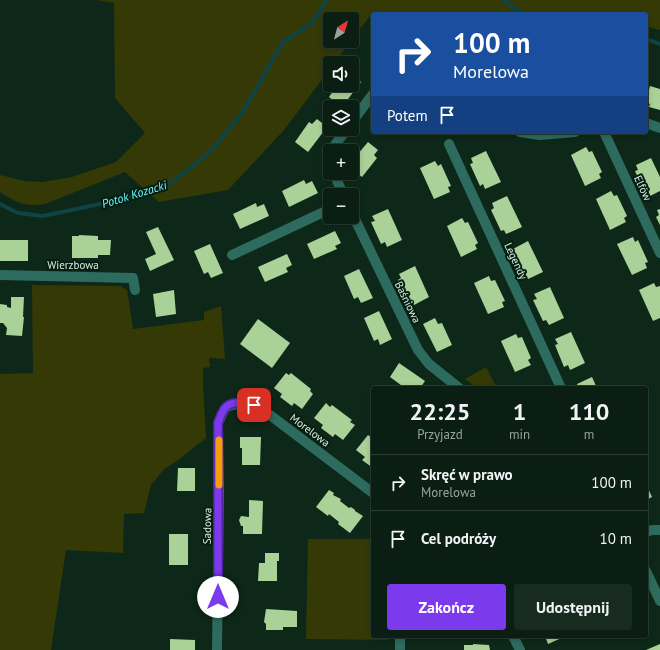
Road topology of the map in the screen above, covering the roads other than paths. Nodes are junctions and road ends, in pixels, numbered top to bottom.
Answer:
1 (371, 97) edge
2 (359, 113) edge
3 (648, 124) edge
4 (660, 128) edge
5 (533, 134) edge
6 (551, 134) edge
7 (605, 134) edge
8 (342, 136) edge
9 (336, 144) edge
10 (448, 144) dead end
11 (323, 212) edge
12 (357, 224) edge
13 (660, 253) edge
14 (232, 256) dead end
15 (0, 275) edge
16 (135, 290) dead end
17 (456, 386) edge
18 (560, 386) edge
19 (228, 406) joint
20 (371, 491) edge
21 (660, 530) edge
22 (648, 531) edge
23 (648, 575) edge
24 (660, 601) edge
25 (400, 638) edge
26 (514, 638) edge
27 (218, 650) edge
28 (400, 650) edge
29 (520, 650) edge

1 - 2 street
3 - 4 street
5 - 6 street
7 - 13 street, Elfów
8 - 9 street
10 - 18 street, Legendy
11 - 14 street
12 - 17 street, Baśniowa
15 - 16 street, Wierzbowa
19 - 20 street, Morelowa
19 - 27 street, Sadowa
21 - 22 street
23 - 24 street
25 - 28 street
26 - 29 street

